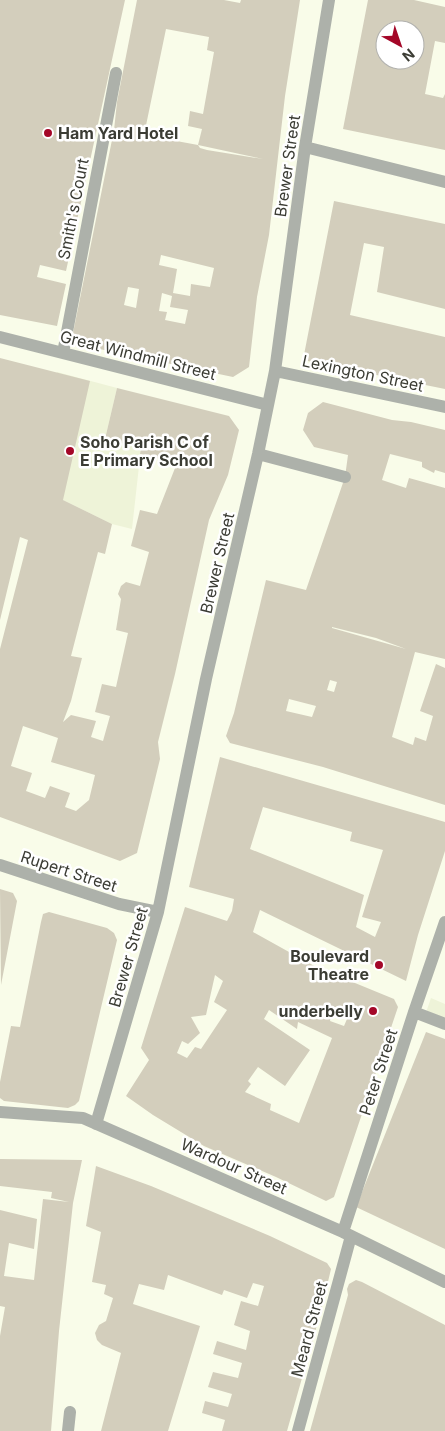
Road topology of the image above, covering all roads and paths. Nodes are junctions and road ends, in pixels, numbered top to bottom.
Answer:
1 (329, 0) edge
2 (116, 73) dead end
3 (306, 147) junction
4 (445, 182) edge
5 (0, 337) edge
6 (63, 353) junction
7 (275, 371) junction
8 (268, 405) junction
9 (445, 407) edge
10 (258, 454) junction
11 (345, 476) dead end
12 (0, 865) edge
13 (158, 912) junction
14 (445, 922) edge
15 (414, 1012) junction
16 (445, 1024) edge
17 (0, 1112) edge
18 (96, 1124) junction
19 (347, 1234) junction
20 (445, 1282) edge
21 (70, 1412) dead end
22 (68, 1431) edge
23 (298, 1431) edge

1 - 3 street, Brewer Street
2 - 6 street, Smith's Court
3 - 4 street
3 - 7 street, Brewer Street
5 - 6 street, Great Windmill Street
6 - 8 street, Great Windmill Street
7 - 8 street, Brewer Street
7 - 9 street, Lexington Street
8 - 10 street, Brewer Street
10 - 11 street
10 - 13 street, Brewer Street
12 - 13 street, Rupert Street
13 - 18 street, Brewer Street
14 - 15 street, Peter Street
15 - 16 street
15 - 19 street, Peter Street
17 - 18 street, Wardour Street
18 - 19 street, Wardour Street
19 - 20 street, Wardour Street
19 - 23 street, Meard Street
21 - 22 street

